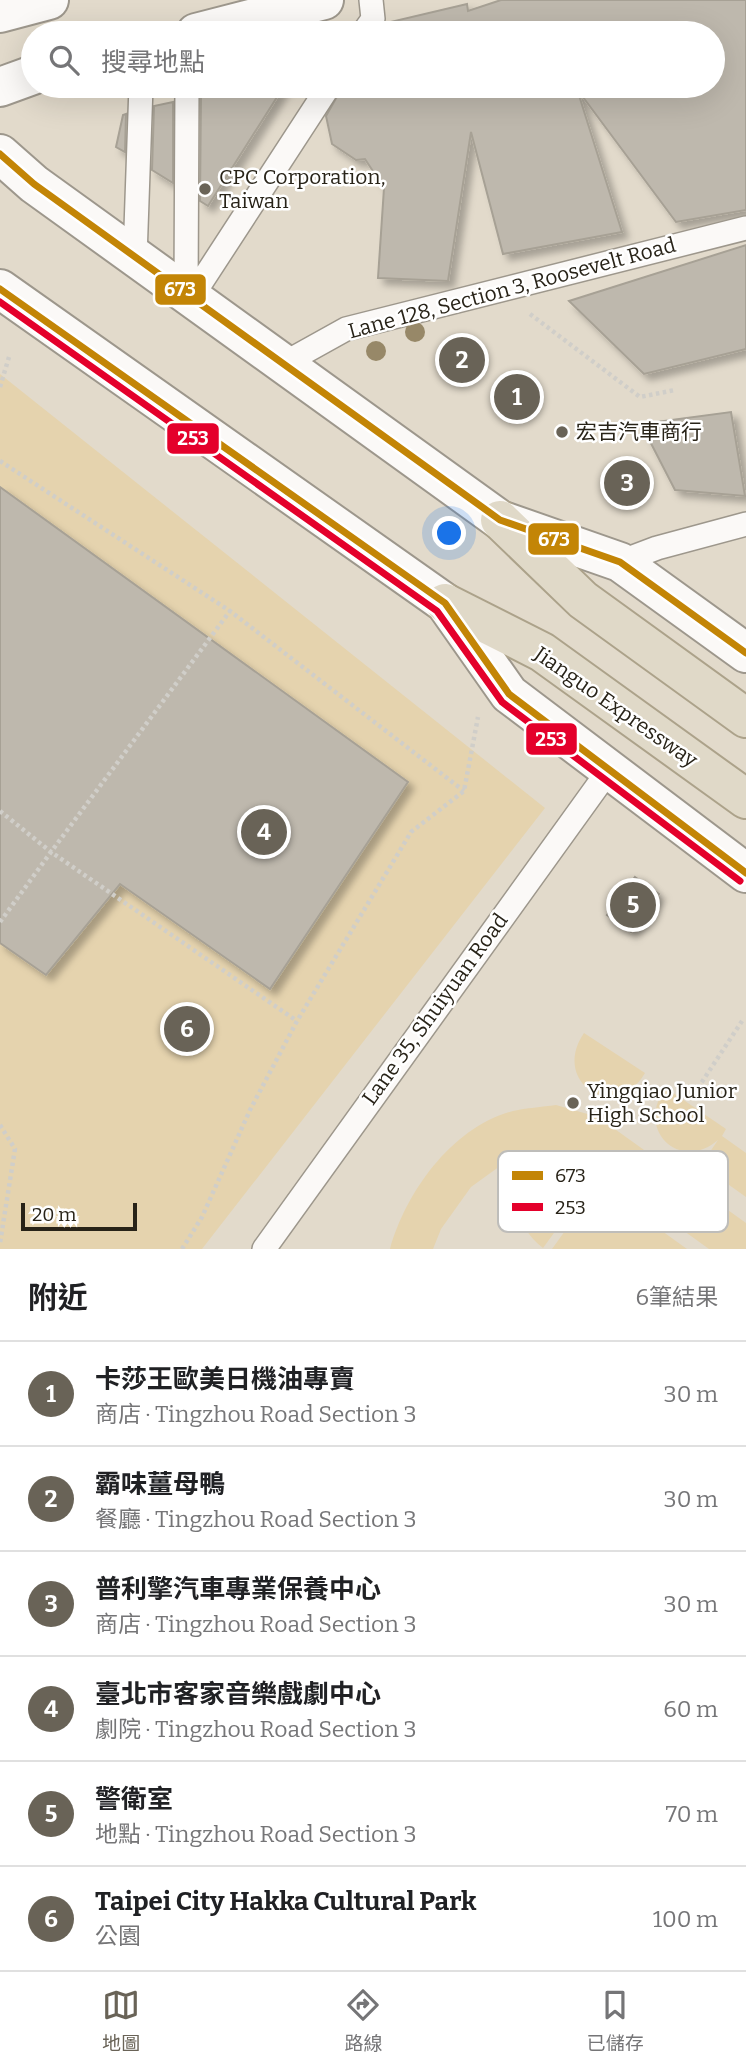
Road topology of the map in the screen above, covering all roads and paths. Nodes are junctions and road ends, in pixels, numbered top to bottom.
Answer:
1 (49, 0) edge
2 (324, 0) edge
3 (371, 0) edge
4 (0, 13) edge
5 (243, 21) edge
6 (372, 21) edge
7 (21, 79) edge
8 (0, 87) edge
9 (141, 98) edge
10 (187, 98) edge
11 (321, 98) edge
12 (0, 154) edge
13 (746, 228) edge
14 (135, 257) junction
15 (0, 289) edge
16 (499, 290) junction
17 (189, 295) junction
18 (9, 357) dead end
19 (283, 364) junction
20 (0, 387) edge
21 (675, 390) dead end
22 (0, 461) edge
23 (500, 520) junction
24 (746, 524) edge
25 (620, 562) junction
26 (445, 603) junction
27 (230, 611) junction
28 (746, 653) edge
29 (478, 715) dead end
30 (746, 718) edge
31 (609, 770) junction
32 (464, 791) junction
33 (746, 799) edge
34 (0, 811) edge
35 (51, 852) junction
36 (746, 873) edge
37 (0, 922) edge
38 (744, 1018) edge
39 (297, 1021) junction
40 (694, 1094) dead end
41 (0, 1125) edge
42 (0, 1242) edge
43 (182, 1249) edge
44 (264, 1249) edge

1 - 4 main road
2 - 5 main road
3 - 6 lane
7 - 8 main road
9 - 14 lane
10 - 17 lane
11 - 17 lane
12 - 14 main road
13 - 16 lane, Lane 128, Section 3, Roosevelt Road
14 - 17 main road
15 - 26 main road
16 - 19 lane, Lane 128, Section 3, Roosevelt Road
16 - 21 path
17 - 19 main road
18 - 20 path
19 - 23 main road
22 - 27 path
23 - 25 main road
23 - 30 highway
24 - 25 lane
25 - 28 main road
26 - 31 main road
26 - 33 highway, Jianguo Expressway
27 - 32 path
27 - 35 path
29 - 32 path
31 - 36 main road
31 - 44 lane, Lane 35, Shuiyuan Road
32 - 39 path
34 - 35 path
35 - 37 path
35 - 39 path
38 - 40 path
39 - 43 path
41 - 42 path

